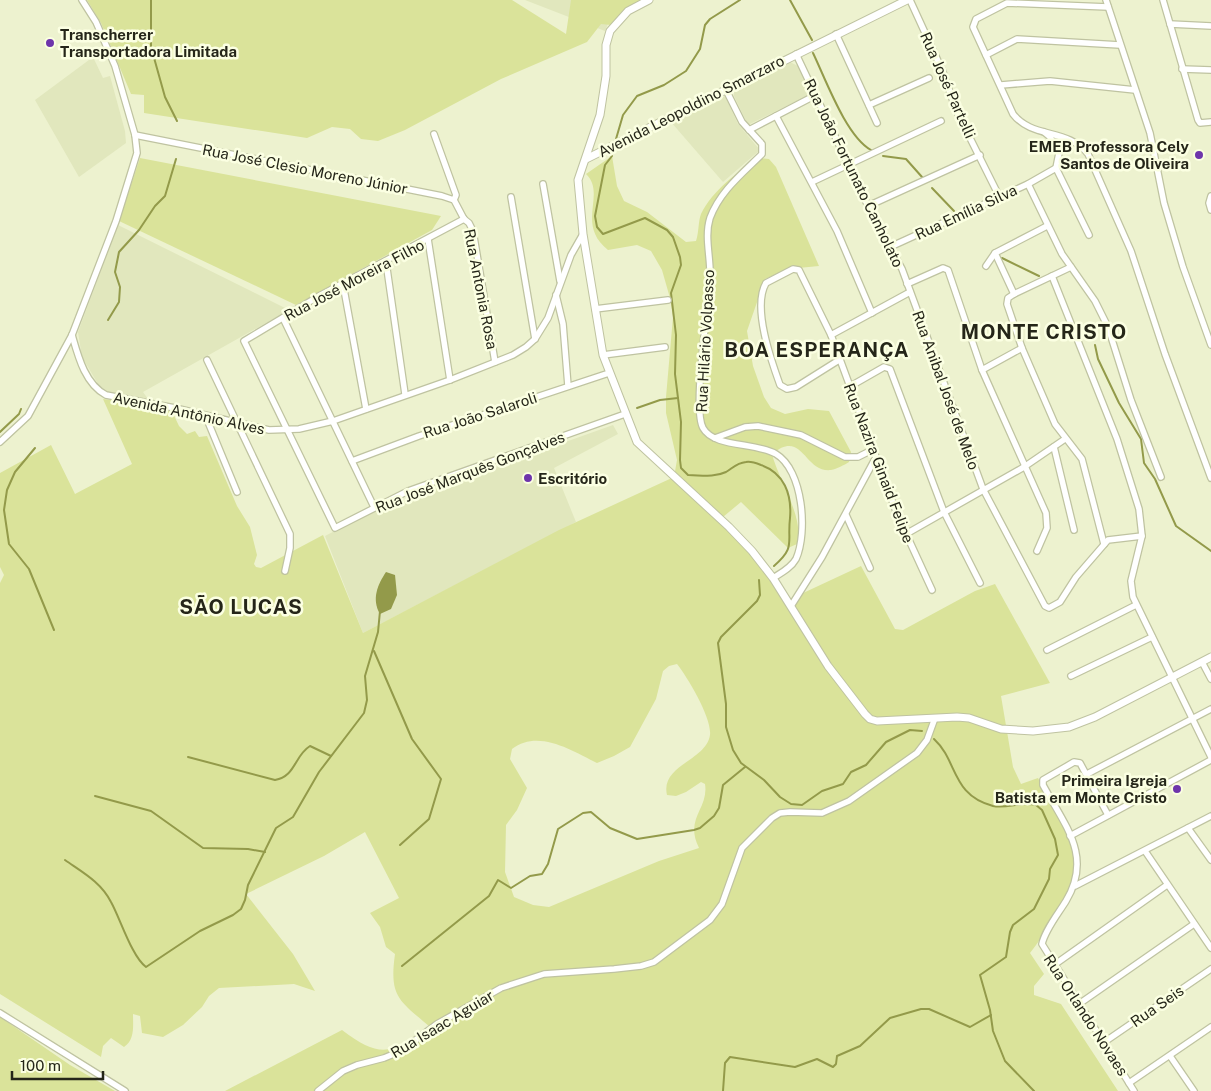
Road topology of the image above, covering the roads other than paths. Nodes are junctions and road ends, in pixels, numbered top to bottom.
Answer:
1 (82, 0) edge
2 (649, 0) edge
3 (909, 0) edge
4 (1106, 0) edge
5 (1163, 0) edge
6 (1006, 2) edge
7 (1108, 7) junction
8 (1170, 24) junction
9 (1211, 26) edge
10 (836, 34) junction
11 (1120, 45) junction
12 (796, 54) junction
13 (986, 55) junction
14 (1182, 69) junction
15 (1211, 70) edge
16 (929, 78) dead end
17 (1001, 85) junction
18 (726, 90) junction
19 (1135, 90) junction
20 (816, 95) junction
21 (869, 105) junction
22 (776, 116) junction
23 (941, 121) dead end
24 (1211, 122) edge
25 (877, 123) dead end
26 (749, 130) junction
27 (1042, 131) junction
28 (434, 134) dead end
29 (135, 135) junction
30 (980, 156) junction
31 (586, 159) junction
32 (850, 165) junction
33 (1056, 168) junction
34 (812, 182) junction
35 (543, 184) dead end
36 (1028, 184) junction
37 (1000, 196) junction
38 (1211, 196) edge
39 (511, 197) dead end
40 (454, 200) junction
41 (868, 206) junction
42 (1211, 210) edge
43 (464, 219) junction
44 (1047, 226) junction
45 (583, 234) junction
46 (1089, 235) dead end
47 (428, 239) junction
48 (890, 247) junction
49 (995, 253) junction
50 (386, 262) junction
51 (986, 266) dead end
52 (1072, 267) junction
53 (1052, 276) junction
54 (560, 281) junction
55 (343, 284) junction
56 (907, 284) junction
57 (910, 292) junction
58 (556, 293) junction
59 (1014, 294) junction
60 (668, 300) dead end
61 (594, 310) junction
62 (872, 313) junction
63 (283, 318) junction
64 (72, 334) junction
65 (831, 335) junction
66 (535, 339) junction
67 (1211, 345) edge
68 (665, 347) dead end
69 (1022, 348) junction
70 (604, 355) junction
71 (207, 360) dead end
72 (839, 360) junction
73 (495, 362) junction
74 (982, 370) junction
75 (609, 373) junction
76 (450, 380) junction
77 (568, 386) junction
78 (849, 388) junction
79 (405, 394) junction
80 (366, 409) junction
81 (625, 414) junction
82 (206, 416) junction
83 (333, 421) junction
84 (239, 424) junction
85 (288, 430) junction
86 (715, 438) junction
87 (1065, 439) junction
88 (0, 442) edge
89 (1054, 447) junction
90 (872, 450) junction
91 (875, 458) junction
92 (352, 461) junction
93 (1024, 467) junction
94 (1161, 477) dead end
95 (1211, 478) edge
96 (983, 489) junction
97 (237, 492) dead end
98 (374, 507) junction
99 (944, 512) junction
100 (846, 516) junction
101 (1074, 530) dead end
102 (906, 534) junction
103 (1142, 536) junction
104 (1104, 544) junction
105 (1037, 551) dead end
106 (870, 568) dead end
107 (285, 571) dead end
108 (773, 578) junction
109 (980, 583) dead end
110 (932, 590) dead end
111 (1136, 605) junction
112 (791, 606) junction
113 (1152, 637) junction
114 (1047, 650) dead end
115 (1211, 657) edge
116 (1202, 662) junction
117 (1071, 676) dead end
118 (1171, 678) junction
119 (1211, 679) edge
120 (1211, 709) edge
121 (935, 718) junction
122 (1192, 719) junction
123 (1211, 758) edge
124 (1087, 774) junction
125 (1108, 815) junction
126 (1211, 816) edge
127 (1188, 828) junction
128 (1070, 836) junction
129 (1145, 851) junction
130 (1211, 860) edge
131 (1167, 884) junction
132 (1075, 886) junction
133 (1194, 924) junction
134 (1211, 948) edge
135 (1054, 965) junction
136 (1211, 969) edge
137 (1079, 1004) junction
138 (0, 1012) edge
139 (1211, 1027) edge
140 (1103, 1043) junction
141 (1170, 1056) junction
142 (1129, 1084) junction
143 (124, 1091) edge
144 (318, 1091) edge
145 (1134, 1091) edge
146 (1194, 1091) edge

1 - 29 street
2 - 31 street
3 - 10 street, Avenida Leopoldino Smarzaro
3 - 30 street, Rua José Partelli
4 - 7 street
5 - 8 street
6 - 7 street
6 - 13 street
7 - 11 street
8 - 9 street
8 - 14 street
10 - 12 street, Avenida Leopoldino Smarzaro
10 - 21 street
11 - 13 street
11 - 19 street
12 - 18 street, Avenida Leopoldino Smarzaro
12 - 20 street, Rua João Fortunato Canholato
13 - 17 street
14 - 15 street
14 - 24 street
16 - 21 street
17 - 19 street
17 - 27 street
18 - 26 street, Rua Hilário Volpasso
18 - 31 street, Avenida Leopoldino Smarzaro
19 - 67 street
20 - 22 street
20 - 32 street, Rua João Fortunato Canholato
21 - 25 street
22 - 26 street
22 - 34 street
23 - 32 street
26 - 86 street, Rua Hilário Volpasso
27 - 33 street
27 - 95 street
28 - 40 street
29 - 40 street, Rua José Clesio Moreno Júnior
29 - 64 street
30 - 37 street, Rua José Partelli
30 - 41 street
31 - 45 street, Avenida Leopoldino Smarzaro
32 - 34 street
32 - 41 street, Rua João Fortunato Canholato
33 - 36 street, Rua Emília Silva
33 - 46 street
34 - 62 street
35 - 54 street
36 - 37 street, Rua Emília Silva
36 - 44 street
37 - 48 street, Rua Emília Silva
38 - 42 street
39 - 66 street
40 - 43 street
41 - 48 street, Rua João Fortunato Canholato
43 - 47 street, Rua José Moreira Filho
43 - 73 street, Rua Antonia Rosa
44 - 49 street
44 - 52 street
45 - 54 street, Avenida Antônio Alves
45 - 61 street, Avenida Leopoldino Smarzaro
47 - 50 street, Rua José Moreira Filho
47 - 76 street
48 - 56 street, Rua João Fortunato Canholato
49 - 51 street
49 - 59 street
50 - 55 street, Rua José Moreira Filho
50 - 79 street
52 - 53 street
52 - 94 street
53 - 59 street
53 - 103 street
54 - 58 street, Avenida Antônio Alves
55 - 63 street, Rua José Moreira Filho
55 - 80 street
56 - 57 street, Rua João Fortunato Canholato
56 - 74 street
57 - 62 street
57 - 96 street, Rua Anibal José de Melo
58 - 66 street, Avenida Antônio Alves
58 - 77 street
59 - 69 street
60 - 61 street
61 - 70 street, Avenida Leopoldino Smarzaro
62 - 65 street
63 - 83 street
63 - 85 street, Rua José Moreira Filho
64 - 82 street, Avenida Antônio Alves
64 - 88 street
65 - 72 street, Rua Nazira Ginaid Felipe
65 - 72 street, Rua Nazira Ginaid Felipe
66 - 73 street, Avenida Antônio Alves
68 - 70 street
69 - 74 street
69 - 87 street
70 - 75 street, Avenida Leopoldino Smarzaro
71 - 84 street
72 - 78 street, Rua Nazira Ginaid Felipe
73 - 76 street, Avenida Antônio Alves
74 - 93 street
75 - 77 street, Rua João Salaroli
75 - 81 street, Avenida Leopoldino Smarzaro
76 - 79 street, Avenida Antônio Alves
77 - 92 street, Rua João Salaroli
78 - 90 street, Rua Nazira Ginaid Felipe
78 - 99 street
79 - 80 street, Avenida Antônio Alves
80 - 83 street, Avenida Antônio Alves
81 - 98 street, Rua José Marquês Gonçalves
81 - 108 street, Avenida Leopoldino Smarzaro
82 - 84 street, Avenida Antônio Alves
82 - 97 street
83 - 85 street, Avenida Antônio Alves
83 - 92 street
84 - 85 street, Avenida Antônio Alves
84 - 107 street
85 - 98 street, Rua José Marquês Gonçalves
86 - 90 street
86 - 108 street
87 - 89 street
87 - 104 street
89 - 93 street
89 - 101 street
90 - 91 street, Rua Nazira Ginaid Felipe
91 - 100 street
91 - 102 street, Rua Nazira Ginaid Felipe
92 - 98 street
93 - 96 street
93 - 105 street
96 - 99 street
96 - 104 street, Rua Anibal José de Melo
99 - 102 street
99 - 109 street
100 - 106 street
100 - 112 street
102 - 110 street, Rua Nazira Ginaid Felipe
103 - 104 street
103 - 111 street
108 - 112 street, Avenida Leopoldino Smarzaro
111 - 113 street
111 - 114 street
112 - 121 street, Avenida Leopoldino Smarzaro
113 - 117 street
113 - 118 street
115 - 116 street
116 - 118 street
116 - 119 street
118 - 121 street
118 - 122 street
120 - 122 street
121 - 144 street, Rua Isaac Aguiar
122 - 123 street
122 - 124 street
123 - 125 street
124 - 125 street
124 - 128 street
125 - 128 street
126 - 127 street
127 - 129 street
127 - 130 street
128 - 132 street
129 - 131 street
129 - 132 street
131 - 133 street
131 - 135 street
132 - 135 street, Rua Orlando Novaes
133 - 134 street
133 - 137 street
135 - 137 street, Rua Orlando Novaes
136 - 140 street, Rua Seis
137 - 140 street, Rua Orlando Novaes
138 - 143 street
139 - 141 street
140 - 142 street, Rua Orlando Novaes
141 - 142 street
141 - 146 street
142 - 145 street, Rua Orlando Novaes

